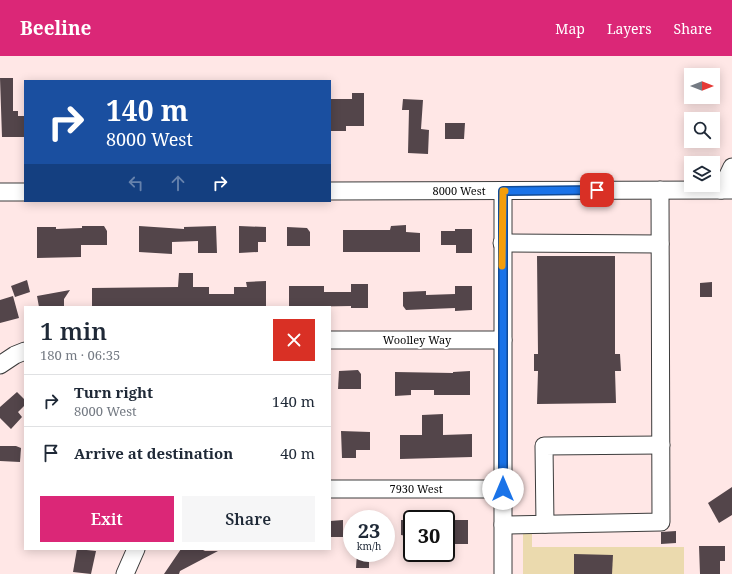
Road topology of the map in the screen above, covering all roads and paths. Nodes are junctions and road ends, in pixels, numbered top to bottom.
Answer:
1 (732, 167) edge
2 (660, 190) junction
3 (727, 190) edge
4 (331, 191) edge
5 (503, 191) junction
6 (0, 192) edge
7 (24, 192) edge
8 (502, 243) junction
9 (660, 244) junction
10 (331, 340) edge
11 (503, 340) junction
12 (24, 352) edge
13 (0, 365) edge
14 (660, 446) junction
15 (331, 489) edge
16 (503, 489) junction
17 (545, 524) junction
18 (503, 525) junction
19 (136, 550) edge
20 (125, 574) edge
21 (503, 574) edge

1 - 3 street
2 - 3 street, 8000 West
2 - 5 street, 8000 West
2 - 9 street
4 - 5 street, 8000 West
5 - 8 street
6 - 7 street
8 - 9 street
8 - 11 street
9 - 14 street
10 - 11 street, Woolley Way
11 - 16 street
12 - 13 street
14 - 17 street
14 - 17 street
15 - 16 street, 7930 West
16 - 18 street
17 - 18 street
18 - 21 street
19 - 20 street

